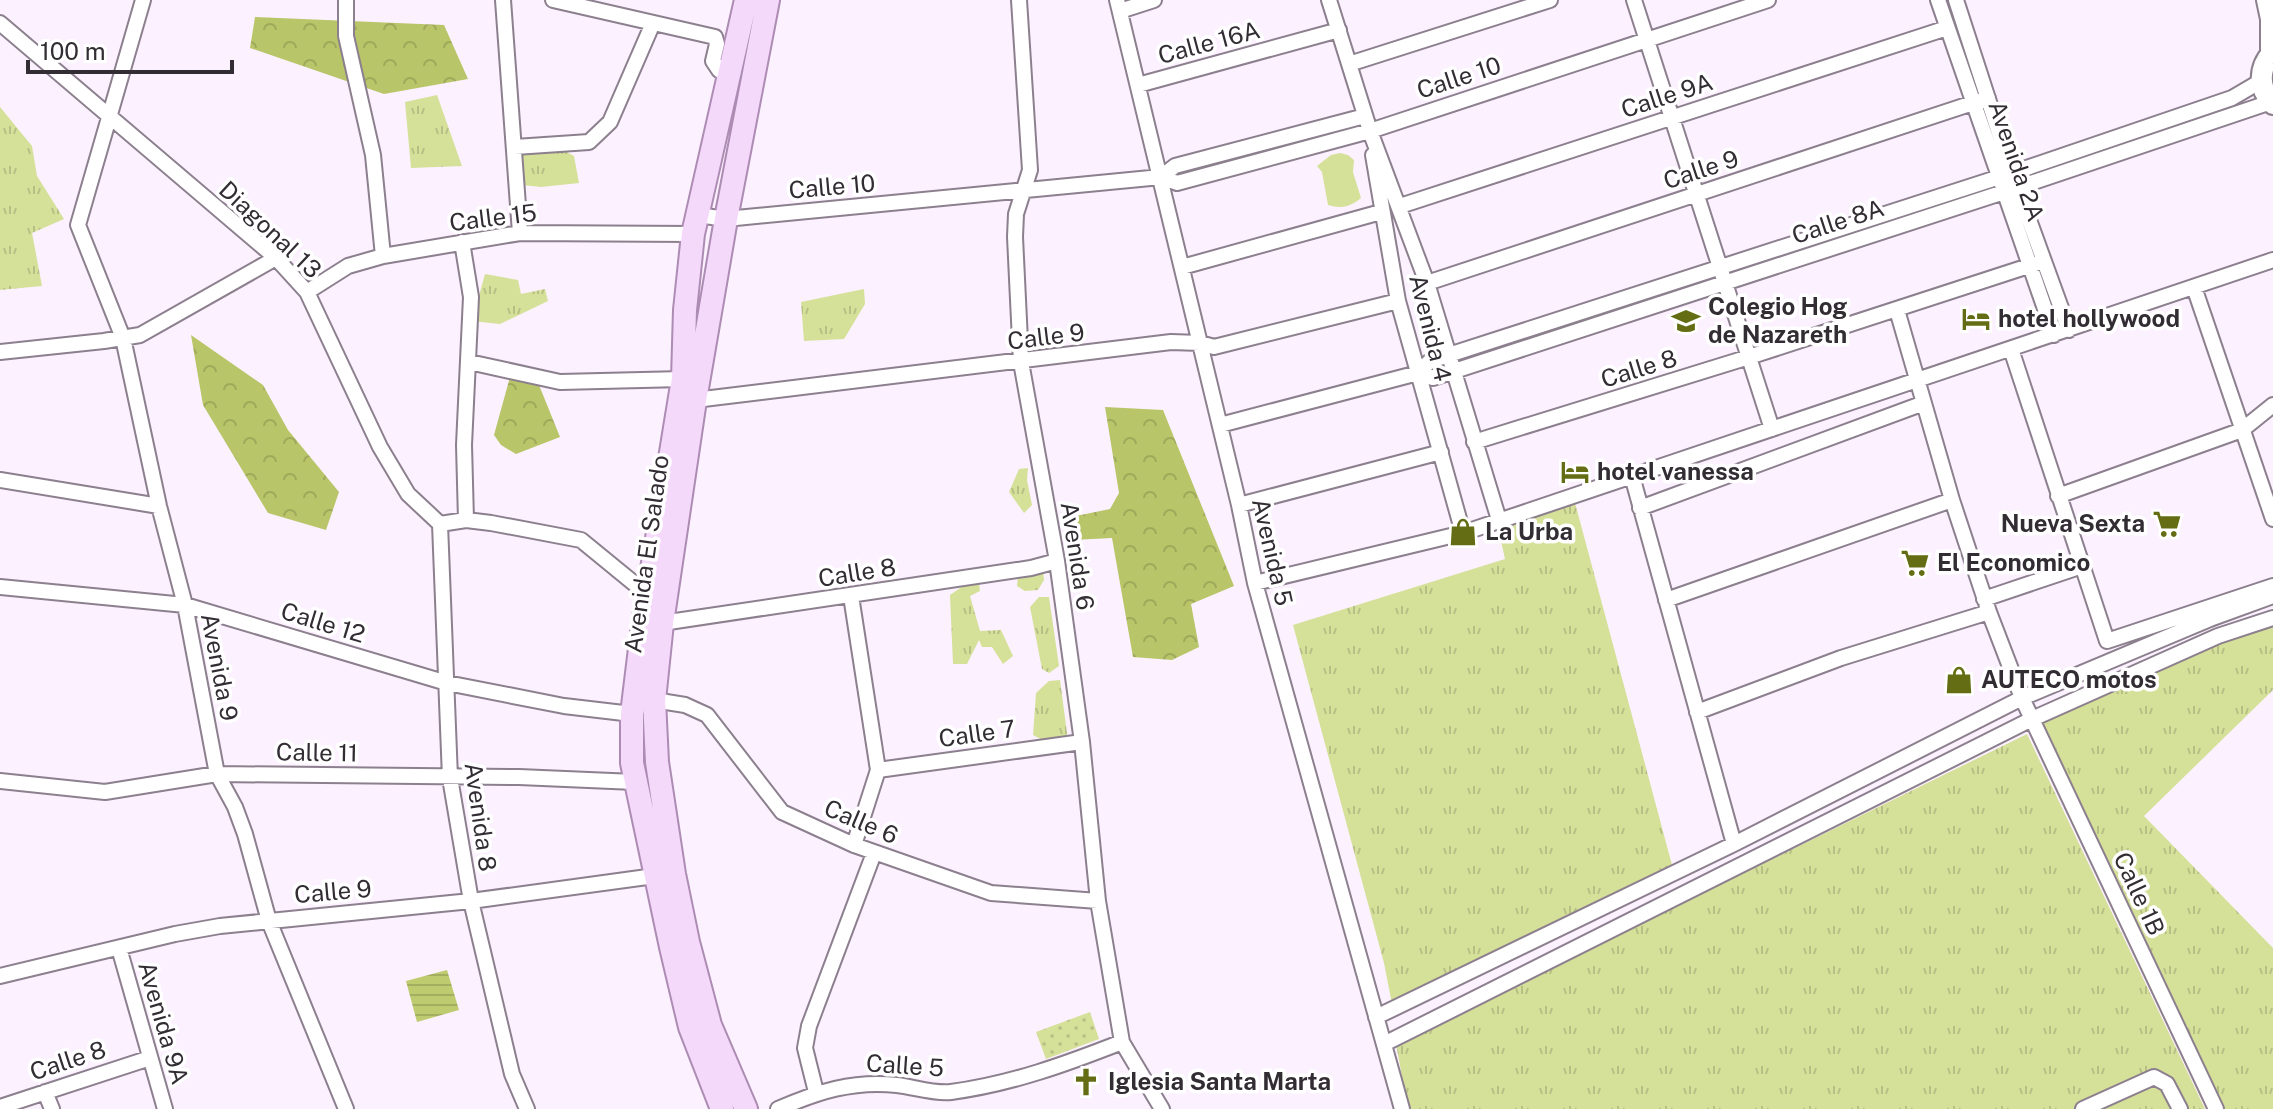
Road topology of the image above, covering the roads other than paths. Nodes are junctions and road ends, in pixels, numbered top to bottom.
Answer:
1 (143, 0) edge
2 (346, 0) edge
3 (503, 0) edge
4 (553, 0) edge
5 (746, 0) edge
6 (768, 0) edge
7 (1019, 0) edge
8 (1154, 0) edge
9 (1329, 0) edge
10 (1550, 0) edge
11 (1634, 0) edge
12 (1768, 0) edge
13 (1938, 0) edge
14 (1956, 0) edge
15 (2267, 0) edge
16 (1118, 5) edge
17 (0, 23) edge
18 (653, 23) junction
19 (1947, 28) junction
20 (1339, 30) junction
21 (1647, 39) junction
22 (2272, 53) edge
23 (1349, 64) junction
24 (730, 76) junction
25 (2261, 81) junction
26 (1138, 85) junction
27 (1988, 98) junction
28 (1973, 103) junction
29 (2272, 103) edge
30 (110, 116) junction
31 (1365, 116) junction
32 (1672, 118) junction
33 (1370, 131) junction
34 (515, 147) junction
35 (2005, 175) junction
36 (1161, 177) junction
37 (2011, 190) junction
38 (1022, 192) junction
39 (1697, 194) junction
40 (1400, 206) junction
41 (1381, 212) junction
42 (726, 219) junction
43 (696, 225) junction
44 (520, 233) junction
45 (462, 242) junction
46 (383, 256) junction
47 (276, 258) junction
48 (2273, 260) edge
49 (2044, 261) junction
50 (1720, 266) junction
51 (2029, 266) junction
52 (1182, 267) junction
53 (1725, 281) junction
54 (1427, 283) junction
55 (2194, 287) junction
56 (307, 292) junction
57 (1398, 301) junction
58 (1897, 310) junction
59 (2069, 330) junction
60 (2054, 335) junction
61 (123, 338) junction
62 (1200, 343) junction
63 (2011, 349) junction
64 (0, 352) edge
65 (1450, 354) junction
66 (1749, 357) junction
67 (469, 362) junction
68 (1021, 362) junction
69 (1454, 370) junction
70 (1418, 373) junction
71 (683, 379) junction
72 (1918, 380) junction
73 (695, 400) junction
74 (1924, 403) junction
75 (2273, 405) edge
76 (1220, 425) junction
77 (1772, 429) junction
78 (2242, 430) junction
79 (1474, 442) junction
80 (1441, 452) junction
81 (1632, 476) junction
82 (0, 480) edge
83 (2058, 496) junction
84 (1952, 500) junction
85 (1239, 505) junction
86 (159, 506) junction
87 (1640, 508) junction
88 (2273, 519) edge
89 (466, 520) junction
90 (1499, 520) junction
91 (440, 524) junction
92 (1463, 533) junction
93 (1057, 561) junction
94 (2082, 566) junction
95 (1255, 583) junction
96 (2273, 586) edge
97 (0, 587) edge
98 (647, 594) junction
99 (851, 596) junction
100 (2273, 596) edge
101 (1666, 600) junction
102 (185, 605) junction
103 (1987, 605) junction
104 (2273, 618) edge
105 (662, 623) junction
106 (447, 683) junction
107 (2022, 698) junction
108 (654, 700) junction
109 (1697, 712) junction
110 (632, 714) junction
111 (2032, 719) junction
112 (1082, 742) junction
113 (878, 770) junction
114 (217, 774) junction
115 (450, 778) junction
116 (0, 781) edge
117 (635, 782) junction
118 (1734, 844) junction
119 (854, 845) junction
120 (874, 853) junction
121 (665, 874) junction
122 (471, 901) junction
123 (1098, 901) junction
124 (269, 921) junction
125 (119, 948) junction
126 (0, 976) edge
127 (1376, 1017) junction
128 (1122, 1042) junction
129 (1384, 1044) junction
130 (150, 1058) junction
131 (45, 1092) junction
132 (816, 1092) junction
133 (0, 1107) edge
134 (1400, 1108) edge
135 (52, 1109) edge
136 (165, 1109) edge
137 (346, 1109) edge
138 (527, 1109) edge
139 (722, 1109) edge
140 (746, 1109) edge
141 (778, 1109) edge
142 (1162, 1109) edge
143 (2083, 1109) edge
144 (2180, 1109) edge
145 (2216, 1109) edge

1 - 30 street
2 - 46 street
3 - 34 street
4 - 18 street
5 - 24 main road, Avenida El Salado
6 - 42 main road, Avenida El Salado
7 - 38 street, Avenida 6
8 - 16 street
9 - 20 street, Avenida 4
10 - 23 street
11 - 21 street
12 - 21 street, Calle 10
13 - 19 street, Avenida 2A
14 - 27 street, Avenida 2A
15 - 22 street
16 - 26 street, Avenida 5
17 - 30 street, Diagonal 13
18 - 24 street
18 - 34 street
19 - 28 street, Avenida 2A
19 - 32 street, Calle 9A
20 - 23 street, Avenida 4
20 - 26 street, Calle 16A
21 - 32 street
21 - 33 street, Calle 10
22 - 25 street
23 - 31 street, Avenida 4
24 - 43 main road, Avenida El Salado
25 - 29 street
25 - 35 street, Calle 8A
26 - 36 street, Avenida 5
27 - 28 street, Calle 9
27 - 35 street, Avenida 2A
28 - 35 street, Avenida 2A
28 - 39 street, Calle 9
29 - 37 street, Calle 8A
30 - 47 street, Diagonal 13
30 - 61 street, Avenida 9
31 - 33 street, Avenida 4
31 - 36 street, Calle 10
32 - 39 street
32 - 40 street, Calle 9A
33 - 36 street, Calle 10
33 - 40 street, Avenida 4
33 - 41 street, Avenida 4
34 - 44 street
35 - 37 street, Avenida 2A
35 - 50 street, Calle 8A
36 - 38 street, Calle 10
36 - 52 street, Avenida 5
37 - 49 street, Avenida 2A
37 - 51 street, Avenida 2A
37 - 53 street, Calle 8A
38 - 42 street, Calle 10
38 - 68 street, Avenida 6
39 - 50 street
39 - 54 street, Calle 9
40 - 54 street, Avenida 4
41 - 52 street
41 - 57 street, Avenida 4
42 - 43 street, Calle 10
42 - 73 main road, Avenida El Salado
43 - 44 street, Calle 15
43 - 71 main road, Avenida El Salado
44 - 45 street, Calle 15
45 - 46 street, Calle 15
45 - 67 street
46 - 56 street, Calle 15
47 - 56 street, Diagonal 13
47 - 61 street
48 - 55 street
49 - 51 street, Calle 8
49 - 59 street, Avenida 2A
50 - 53 street
50 - 65 street, Calle 8A
51 - 58 street, Calle 8
51 - 60 street, Avenida 2A
52 - 62 street, Avenida 5
53 - 66 street
53 - 69 street, Calle 8A
54 - 65 street, Avenida 4
55 - 59 street
55 - 78 street
56 - 91 street, Diagonal 13
57 - 62 street, Calle 9
57 - 70 street, Avenida 4
58 - 66 street, Calle 8
58 - 72 street, Calle 1B
59 - 60 street
60 - 63 street
61 - 64 street
61 - 86 street, Avenida 9
62 - 68 street, Calle 9
62 - 76 street, Avenida 5
63 - 72 street
63 - 83 street
65 - 69 street, Avenida 4
65 - 70 street, Calle 8A
66 - 77 street
66 - 79 street, Calle 8
67 - 71 street
67 - 89 street
68 - 73 street, Calle 9
68 - 93 street, Avenida 6
69 - 70 street, Calle 8A
69 - 79 street, Avenida 4
70 - 76 street, Calle 8A
70 - 80 street, Avenida 4
71 - 98 main road, Avenida El Salado
72 - 74 street, Calle 1B
72 - 77 street
73 - 105 main road, Avenida El Salado
74 - 84 street, Calle 1B
74 - 87 street
75 - 78 street
76 - 85 street, Avenida 5
77 - 81 street
78 - 83 street
78 - 88 street
79 - 90 street, Avenida 4
80 - 85 street
80 - 92 street, Avenida 4
81 - 87 street
81 - 90 street
82 - 86 street
83 - 94 street
84 - 101 street
84 - 103 street, Calle 1B
85 - 95 street, Avenida 5
86 - 102 street, Avenida 9
87 - 101 street
89 - 91 street
89 - 98 street
90 - 92 street
91 - 106 street, Avenida 8
92 - 95 street
93 - 99 street, Calle 8
93 - 112 street, Avenida 6
94 - 96 street
94 - 103 street
95 - 127 street, Avenida 5
97 - 102 street, Calle 12
98 - 110 main road, Avenida El Salado
99 - 105 street, Calle 8
99 - 113 street
100 - 107 street
101 - 109 street
102 - 106 street, Calle 12
102 - 114 street, Avenida 9
103 - 107 street, Calle 1B
103 - 109 street
104 - 111 street
105 - 108 main road, Avenida El Salado
106 - 110 street, Calle 12
106 - 115 street, Avenida 8
107 - 111 street, Calle 1B
107 - 118 street
108 - 119 street, Calle 6
108 - 121 main road, Avenida El Salado
109 - 118 street
110 - 117 main road, Avenida El Salado
111 - 129 street
111 - 145 street, Calle 1B
112 - 113 street, Calle 7
112 - 123 street, Avenida 6
113 - 119 street
114 - 115 street, Calle 11
114 - 116 street, Calle 11
114 - 124 street, Avenida 9
115 - 117 street, Calle 11
115 - 122 street, Avenida 8
117 - 121 main road, Avenida El Salado
118 - 127 street
119 - 120 street, Calle 6
120 - 123 street, Calle 6
120 - 132 street
121 - 122 street, Calle 9
121 - 139 main road, Avenida El Salado
121 - 140 main road, Avenida El Salado
122 - 124 street, Calle 9
122 - 138 street, Avenida 8
123 - 128 street, Avenida 6
124 - 125 street, Calle 9
124 - 137 street, Avenida 9
125 - 126 street, Calle 9
125 - 130 street, Avenida 9A
127 - 129 street, Avenida 5
128 - 132 street, Calle 5
128 - 142 street, Avenida 6
129 - 134 street, Avenida 5
130 - 131 street, Calle 8
130 - 136 street, Avenida 9A
131 - 133 street, Calle 8
131 - 135 street
132 - 141 street, Calle 5
143 - 144 street

